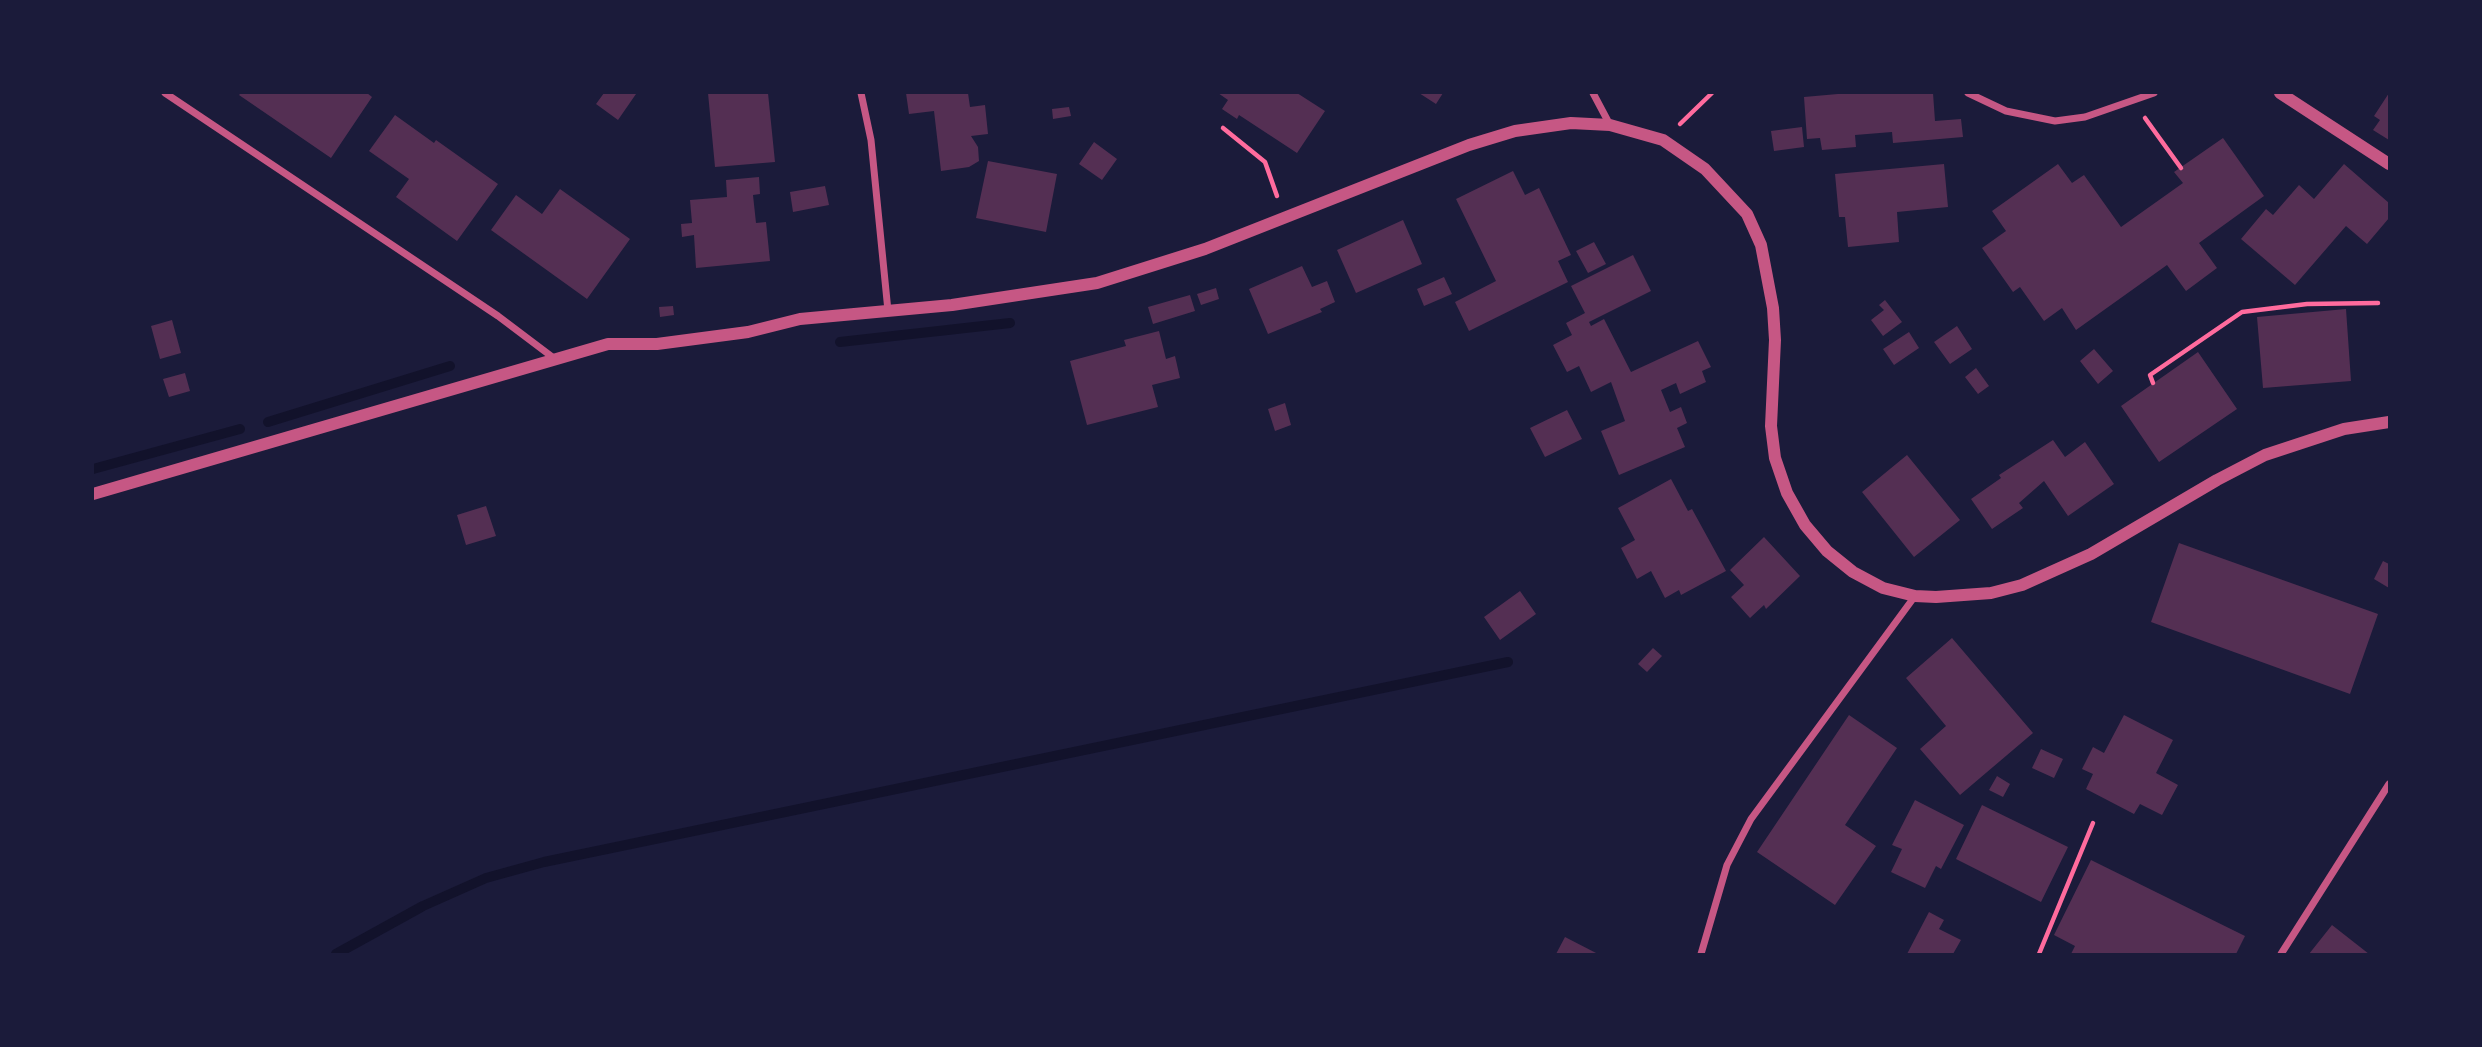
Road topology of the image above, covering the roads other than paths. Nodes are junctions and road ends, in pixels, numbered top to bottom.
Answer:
1 (165, 93) edge
2 (861, 93) edge
3 (1593, 93) edge
4 (1968, 93) edge
5 (2154, 93) edge
6 (2280, 93) edge
7 (1610, 125) junction
8 (2389, 164) edge
9 (888, 311) junction
10 (555, 359) junction
11 (2389, 422) edge
12 (93, 494) edge
13 (1915, 596) junction
14 (2389, 784) edge
15 (1701, 954) edge
16 (2281, 954) edge

1 - 10 street
2 - 9 street
3 - 7 street
4 - 5 street
6 - 8 street
7 - 9 street
7 - 13 street
9 - 10 street
10 - 12 street
11 - 13 street
13 - 15 street
14 - 16 street

